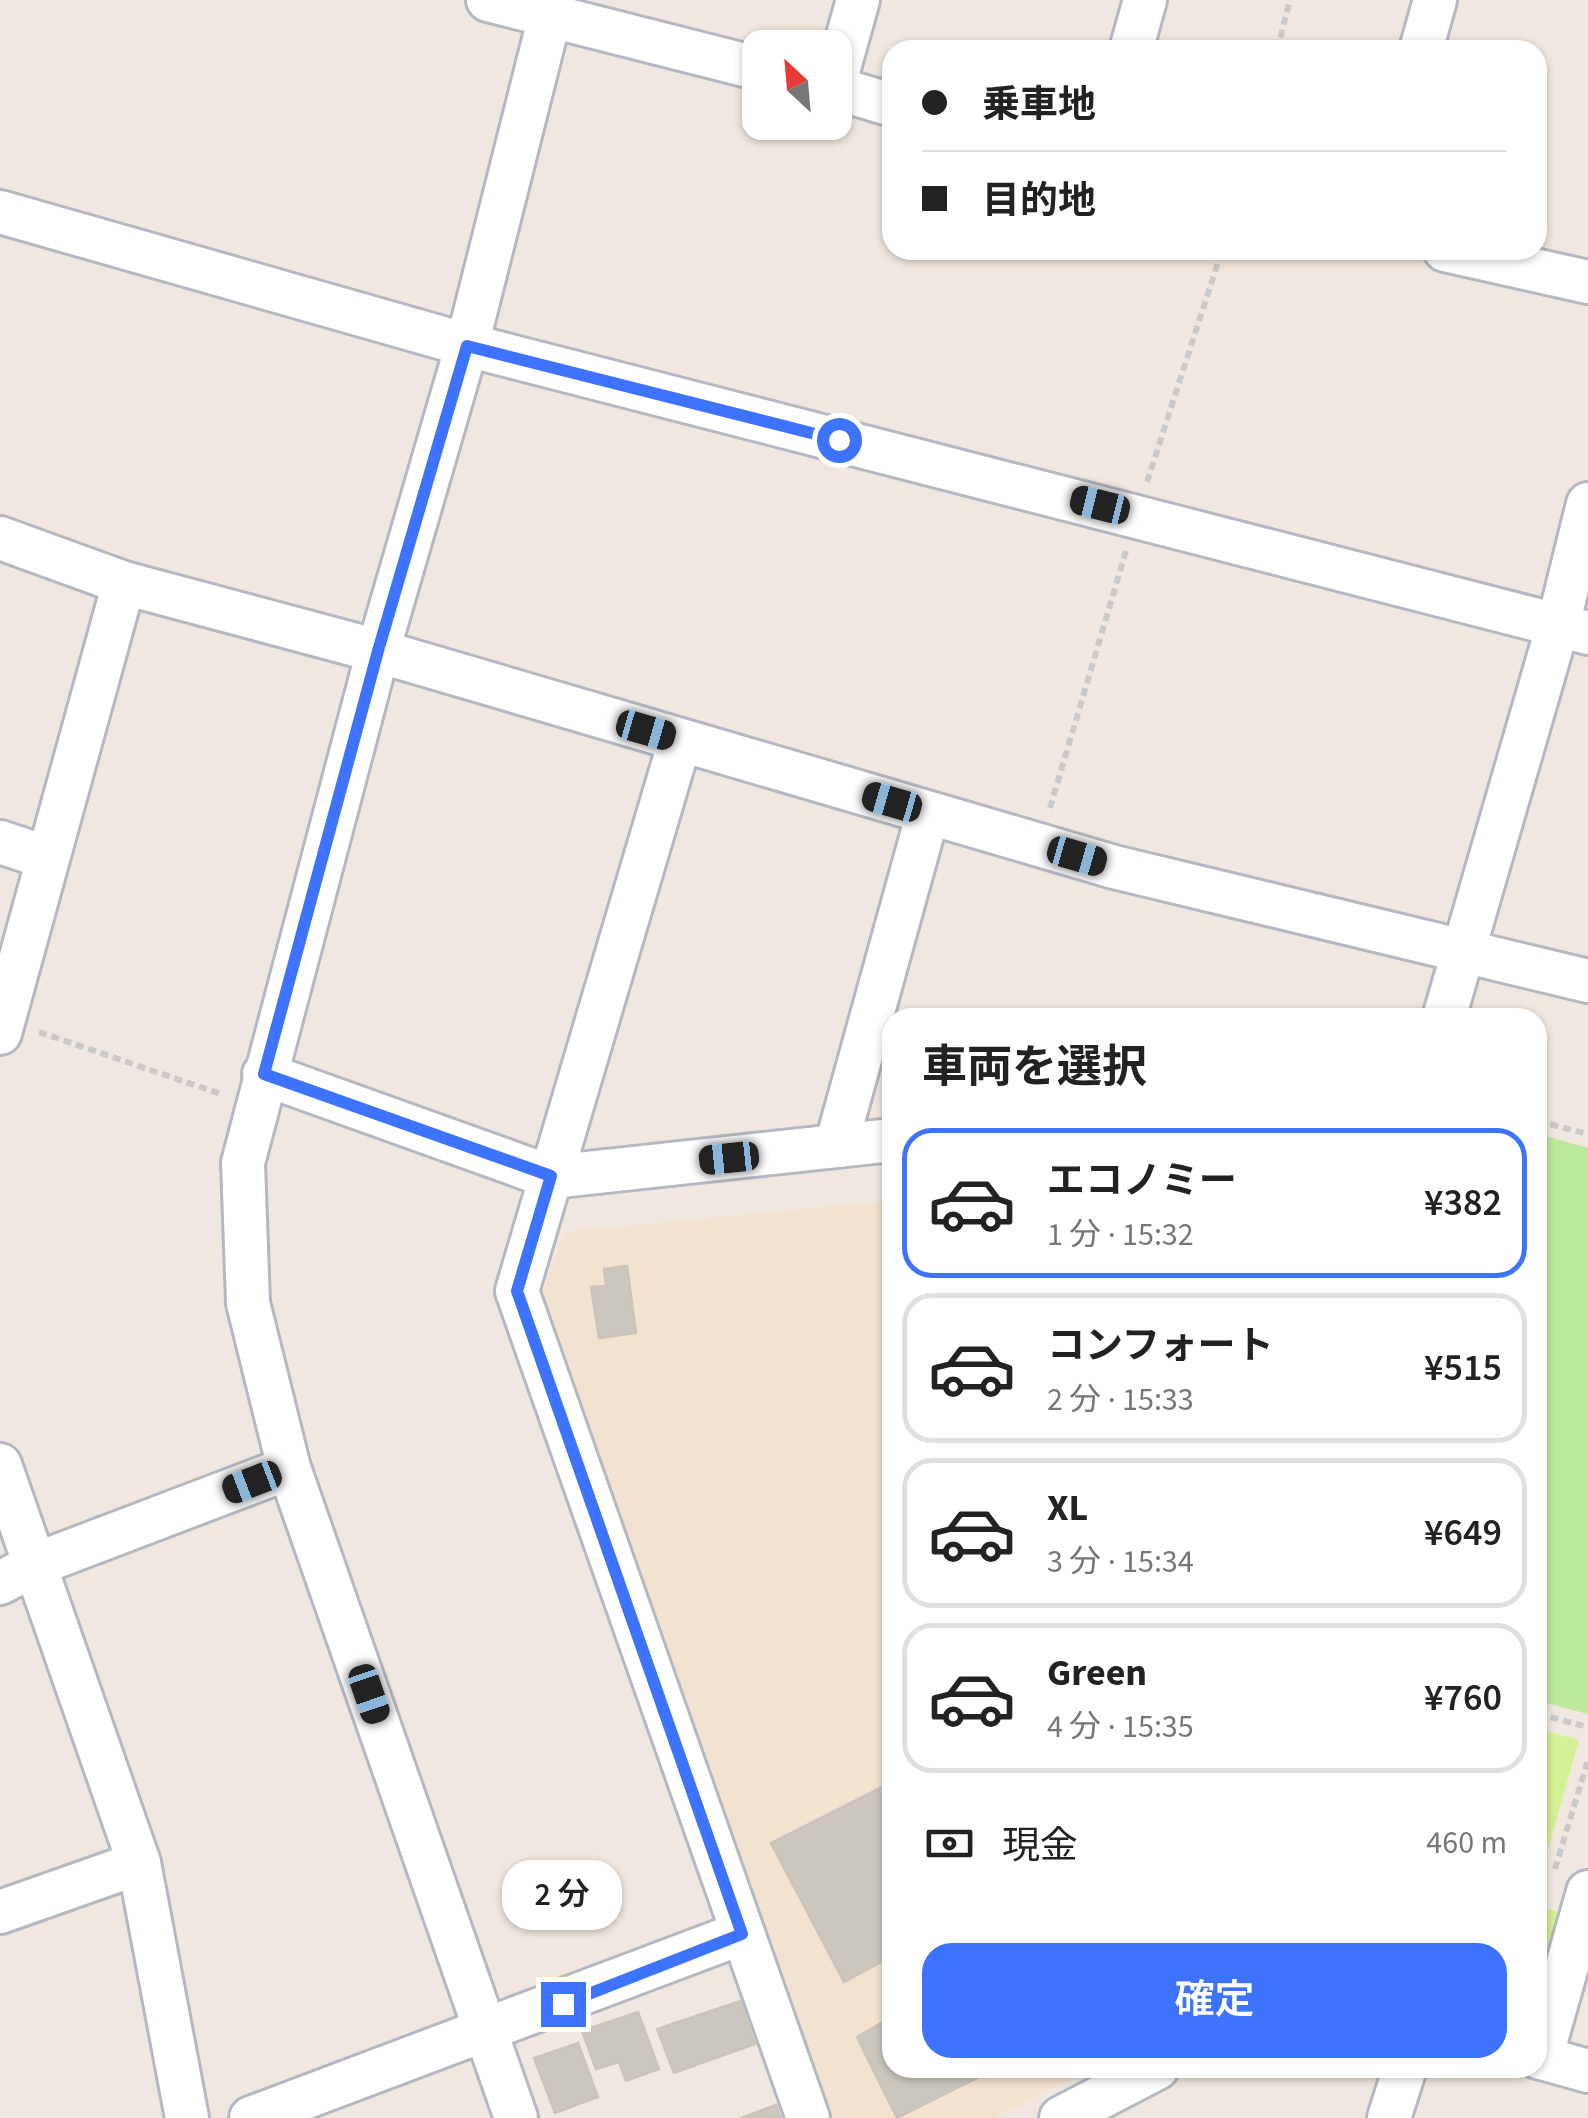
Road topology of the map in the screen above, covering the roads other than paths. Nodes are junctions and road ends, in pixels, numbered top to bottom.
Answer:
1 (488, 0) edge
2 (858, 0) edge
3 (1145, 0) edge
4 (1435, 0) edge
5 (552, 8) edge
6 (850, 30) edge
7 (1134, 40) edge
8 (1424, 40) edge
9 (742, 64) edge
10 (852, 91) edge
11 (882, 101) edge
12 (0, 212) edge
13 (1490, 260) edge
14 (1588, 282) edge
15 (467, 346) junction
16 (1588, 504) edge
17 (0, 538) edge
18 (124, 583) junction
19 (1573, 629) edge
20 (378, 651) junction
21 (680, 740) junction
22 (928, 813) junction
23 (0, 842) edge
24 (45, 857) junction
25 (1466, 949) junction
26 (1588, 981) edge
27 (1447, 1008) edge
28 (2, 1026) edge
29 (260, 1089) junction
30 (882, 1141) edge
31 (836, 1146) junction
32 (551, 1176) junction
33 (0, 1465) edge
34 (289, 1468) junction
35 (17, 1574) edge
36 (139, 1863) junction
37 (1587, 1896) edge
38 (0, 1912) edge
39 (742, 1934) junction
40 (489, 2032) junction
41 (1547, 2033) edge
42 (1547, 2059) edge
43 (1588, 2070) edge
44 (1138, 2078) edge
45 (1401, 2078) edge
46 (187, 2118) edge
47 (251, 2118) edge
48 (516, 2118) edge
49 (808, 2118) edge
50 (1061, 2118) edge
51 (1390, 2118) edge

1 - 5 street
2 - 6 street
3 - 7 street
4 - 8 street
5 - 9 street
5 - 15 street
10 - 11 street
12 - 15 street
13 - 14 street
15 - 19 street
15 - 20 street
16 - 19 street
17 - 18 street
18 - 20 street
18 - 24 street
19 - 25 street
20 - 21 street
20 - 29 street
21 - 22 street
21 - 32 street
22 - 25 street
22 - 31 street
23 - 24 street
24 - 28 street
25 - 26 street
25 - 27 street
29 - 32 street
29 - 34 street
30 - 31 street
31 - 32 street
32 - 39 street
33 - 35 street
34 - 35 street
34 - 40 street
35 - 36 street
36 - 38 street
36 - 46 street
37 - 41 street
39 - 40 street
39 - 49 street
40 - 47 street
40 - 48 street
42 - 43 street
44 - 50 street
45 - 51 street

